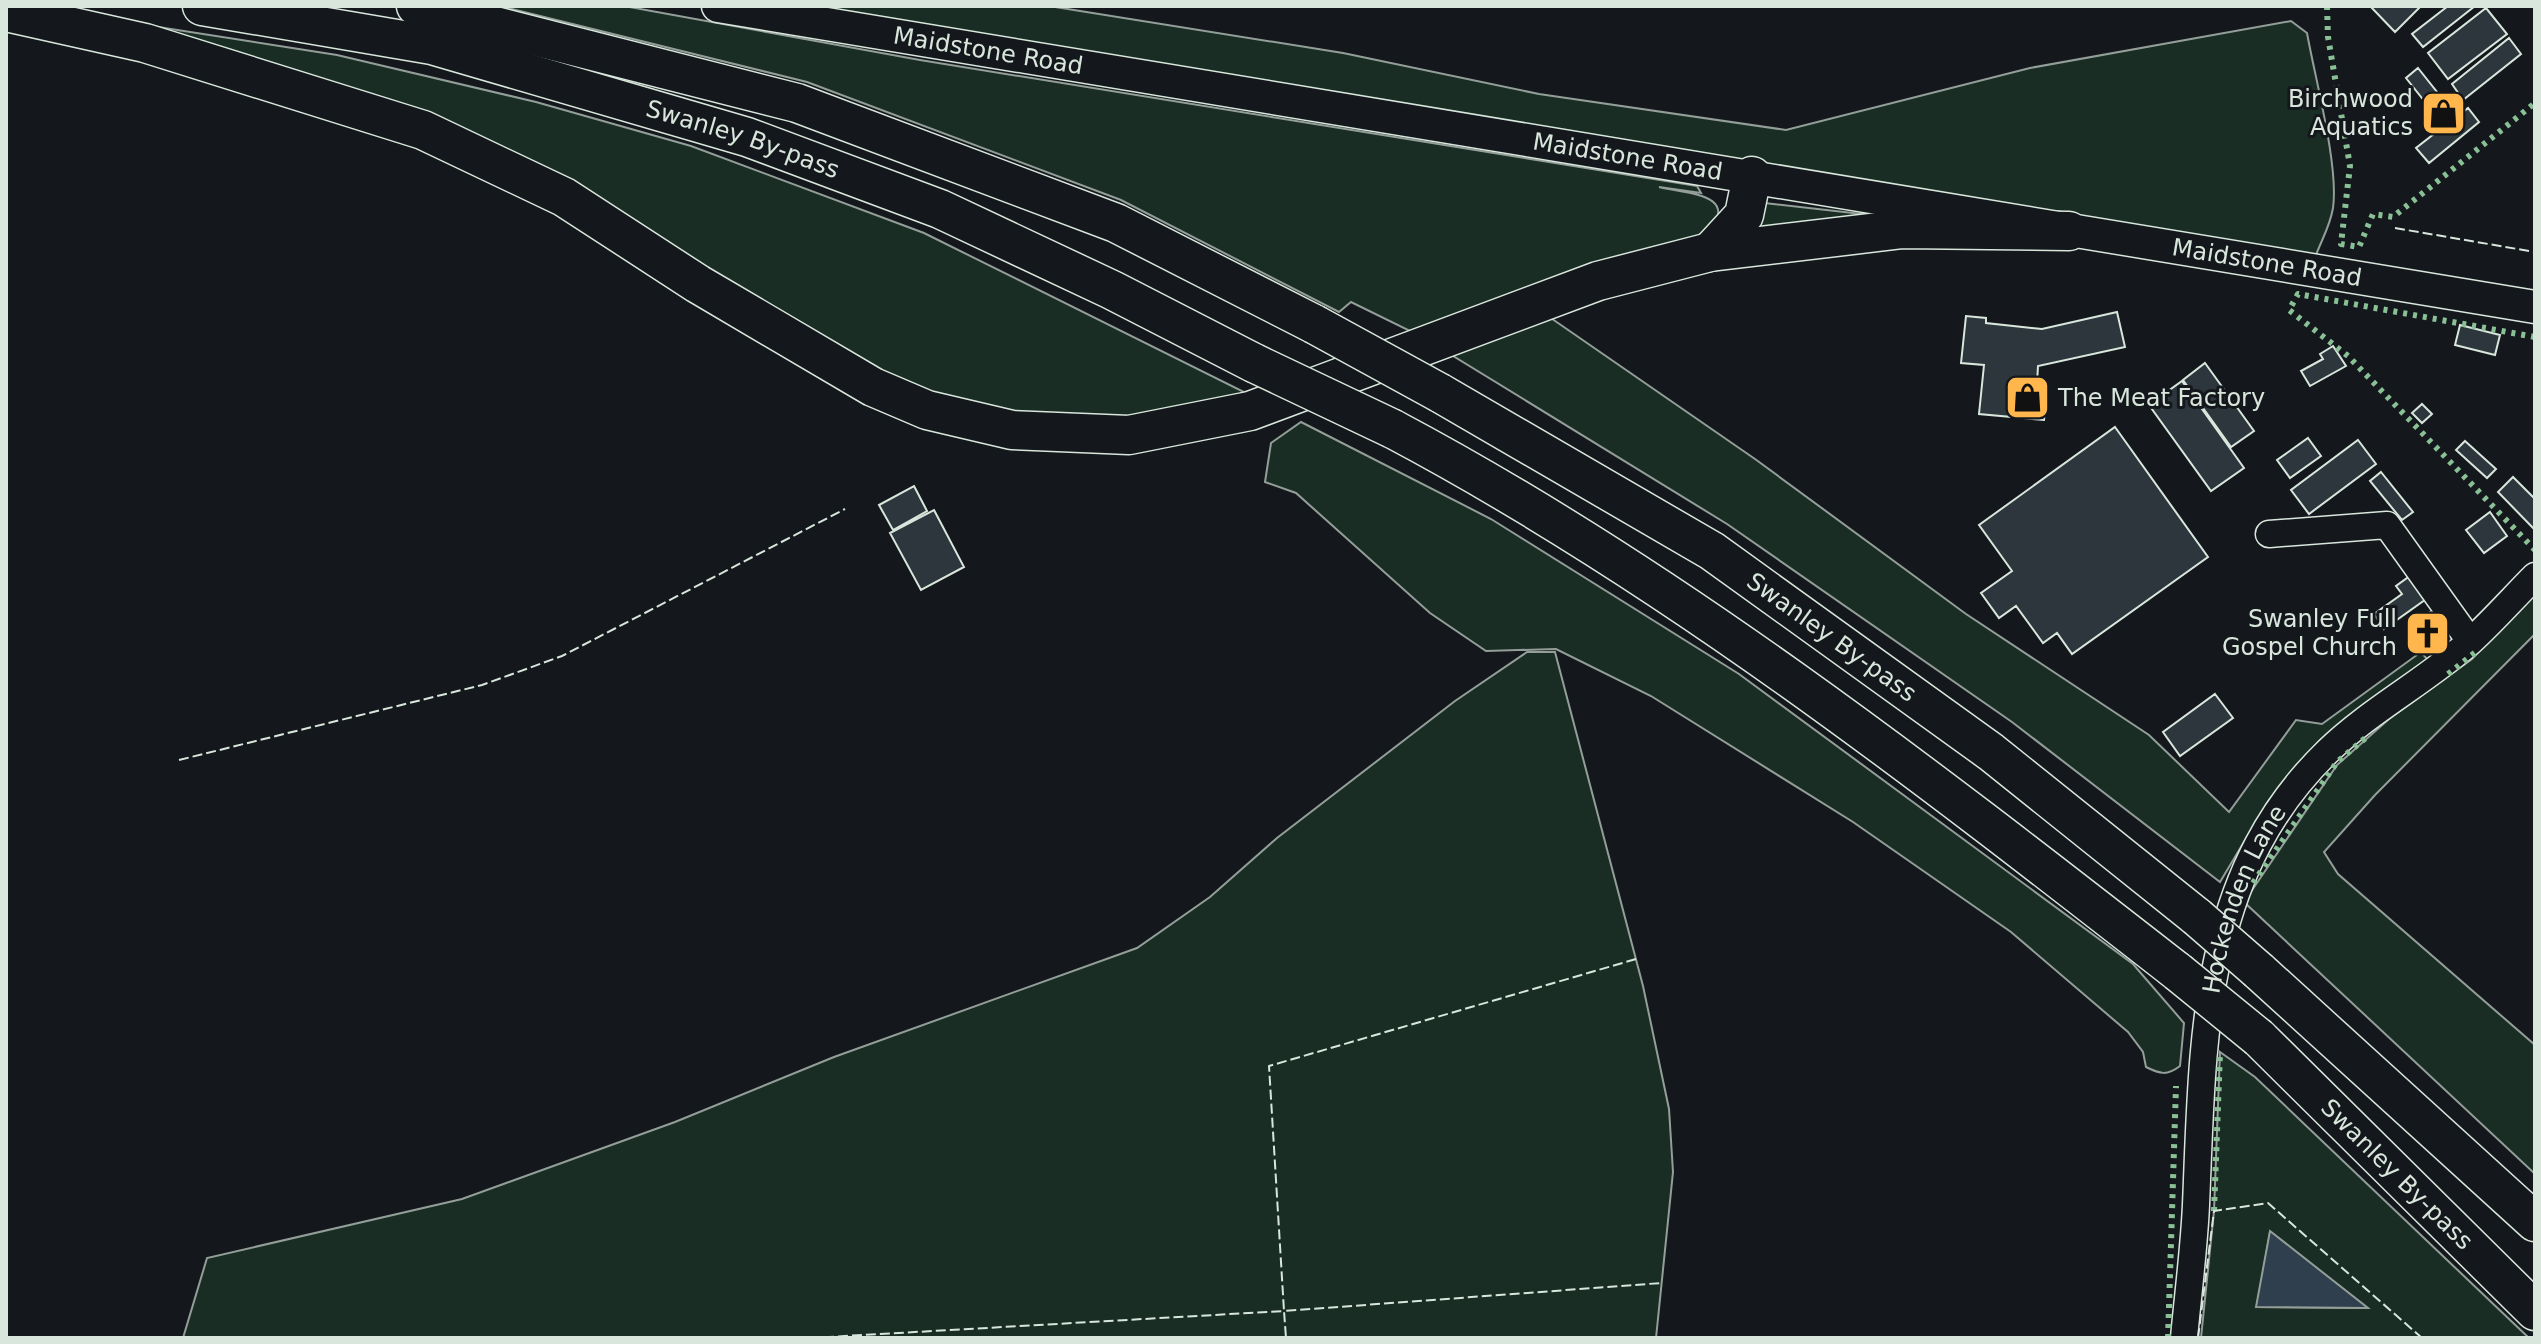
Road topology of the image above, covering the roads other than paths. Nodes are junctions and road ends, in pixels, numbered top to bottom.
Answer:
1 (202, 6) edge
2 (416, 6) edge
3 (718, 6) edge
4 (6, 12) edge
5 (1752, 176) junction
6 (2069, 231) junction
7 (1710, 252) junction
8 (2535, 307) edge
9 (2269, 534) dead end
10 (2535, 576) edge
11 (2470, 641) junction
12 (2535, 1222) edge
13 (2535, 1311) edge
14 (2184, 1338) edge

1 - 13 highway, Swanley By-pass, bridge
2 - 12 highway, Swanley By-pass, bridge
3 - 5 main road, Maidstone Road
4 - 7 highway
5 - 6 main road, Maidstone Road
5 - 7 highway
6 - 7 highway
6 - 8 main road, Maidstone Road
9 - 11 street
10 - 11 street, Hockenden Lane
11 - 14 street, Hockenden Lane

